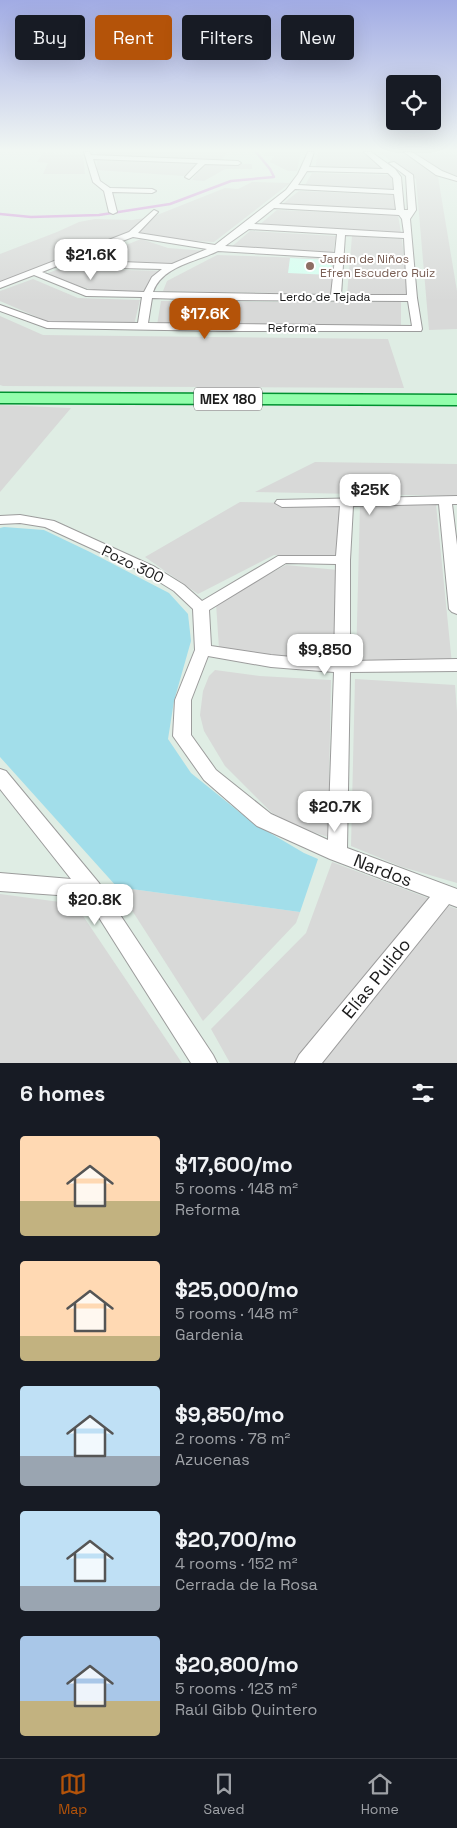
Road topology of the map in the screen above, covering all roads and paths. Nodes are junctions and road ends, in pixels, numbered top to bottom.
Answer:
1 (111, 202) edge
2 (276, 202) edge
3 (401, 202) edge
4 (411, 202) edge
5 (271, 206) junction
6 (114, 212) dead end
7 (154, 212) dead end
8 (405, 215) junction
9 (244, 226) junction
10 (341, 232) junction
11 (132, 234) junction
12 (408, 236) junction
13 (215, 248) junction
14 (85, 252) junction
15 (339, 256) junction
16 (175, 267) junction
17 (34, 272) junction
18 (0, 285) edge
19 (148, 295) junction
20 (336, 296) junction
21 (222, 297) junction
22 (412, 298) junction
23 (0, 308) edge
24 (142, 327) junction
25 (223, 328) junction
26 (0, 398) edge
27 (457, 400) edge
28 (451, 500) edge
29 (347, 502) junction
30 (282, 503) dead end
31 (0, 520) edge
32 (343, 560) junction
33 (201, 608) junction
34 (457, 609) edge
35 (203, 650) junction
36 (457, 665) edge
37 (341, 667) junction
38 (0, 776) edge
39 (337, 852) junction
40 (0, 882) edge
41 (92, 889) junction
42 (451, 896) edge
43 (205, 1063) edge
44 (307, 1063) edge

1 - 6 street
2 - 5 street
3 - 8 street, Reforma
4 - 8 street, Reforma
5 - 8 street
5 - 9 street
7 - 11 street
8 - 12 street, Reforma
9 - 10 street
9 - 13 street
10 - 12 street
10 - 15 street
11 - 13 street
11 - 14 street
12 - 22 street, Reforma
13 - 15 street
13 - 16 street
14 - 16 street
14 - 17 street
15 - 20 street
16 - 19 street
17 - 18 street
17 - 19 street, Lerdo de Tejada
19 - 21 street, Lerdo de Tejada
19 - 24 street
20 - 21 street, Lerdo de Tejada
20 - 22 street, Lerdo de Tejada
21 - 25 street
22 - 25 street, Reforma
23 - 24 street, Reforma
24 - 25 street, Reforma
26 - 27 main road, MEX 180
28 - 29 street
28 - 34 street
29 - 30 street
29 - 32 street
31 - 33 street, Pozo 300
32 - 33 street
32 - 37 street
33 - 35 street
35 - 37 street
35 - 39 street, Nardos
36 - 37 street
37 - 39 street
38 - 41 street
39 - 42 street, Nardos
40 - 41 street
41 - 43 street
42 - 44 street, Elías Pulido

